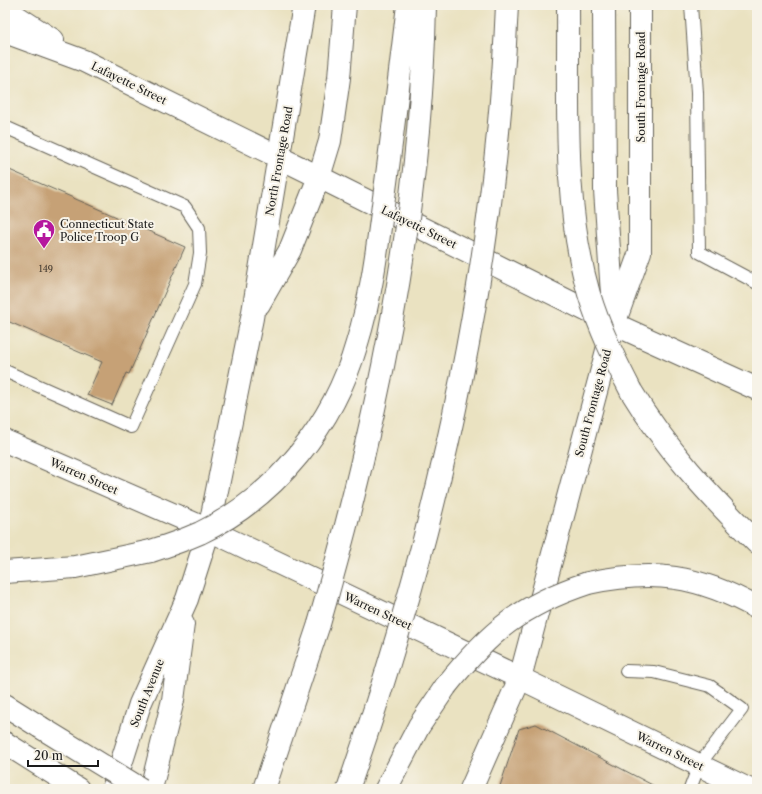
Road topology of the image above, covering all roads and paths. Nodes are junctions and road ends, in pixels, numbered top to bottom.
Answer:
1 (304, 5) edge
2 (345, 5) edge
3 (408, 5) edge
4 (425, 5) edge
5 (507, 5) edge
6 (568, 5) edge
7 (604, 5) edge
8 (640, 5) edge
9 (691, 5) edge
10 (5, 9) edge
11 (5, 32) edge
12 (84, 61) junction
13 (5, 127) edge
14 (280, 158) junction
15 (318, 177) junction
16 (757, 283) edge
17 (252, 318) junction
18 (614, 324) junction
19 (5, 372) edge
20 (757, 389) edge
21 (5, 441) edge
22 (209, 530) junction
23 (757, 543) edge
24 (5, 572) edge
25 (187, 598) junction
26 (757, 608) edge
27 (626, 671) dead end
28 (520, 678) junction
29 (5, 705) edge
30 (5, 743) edge
31 (699, 765) junction
32 (78, 789) edge
33 (112, 789) edge
34 (141, 789) edge
35 (151, 789) edge
36 (264, 789) edge
37 (348, 789) edge
38 (386, 789) edge
39 (471, 789) edge
40 (690, 789) edge
41 (748, 789) edge

1 - 14 main road, North Frontage Road
2 - 15 main road, North Frontage Road
3 - 24 main road, bridge
4 - 36 main road, bridge
5 - 37 main road, bridge
6 - 23 main road, bridge
7 - 18 main road
8 - 18 main road, South Frontage Road
9 - 16 lane
10 - 12 main road, Lafayette Street
11 - 12 main road, Lafayette Street
12 - 14 main road, Lafayette Street
13 - 19 lane
14 - 15 main road, Lafayette Street
14 - 17 main road, North Frontage Road
15 - 17 main road, North Frontage Road
15 - 18 main road, Lafayette Street
17 - 22 main road, North Frontage Road
18 - 20 main road, Lafayette Street
18 - 28 main road, South Frontage Road
21 - 22 main road, Warren Street
22 - 25 main road, South Avenue
22 - 28 main road, Warren Street
25 - 33 main road, South Avenue
25 - 35 main road, South Avenue
26 - 38 main road, bridge
27 - 31 lane
28 - 31 main road, Warren Street
28 - 39 main road, South Frontage Road
29 - 34 main road, bridge
30 - 32 main road
31 - 40 lane
31 - 41 main road, Warren Street

